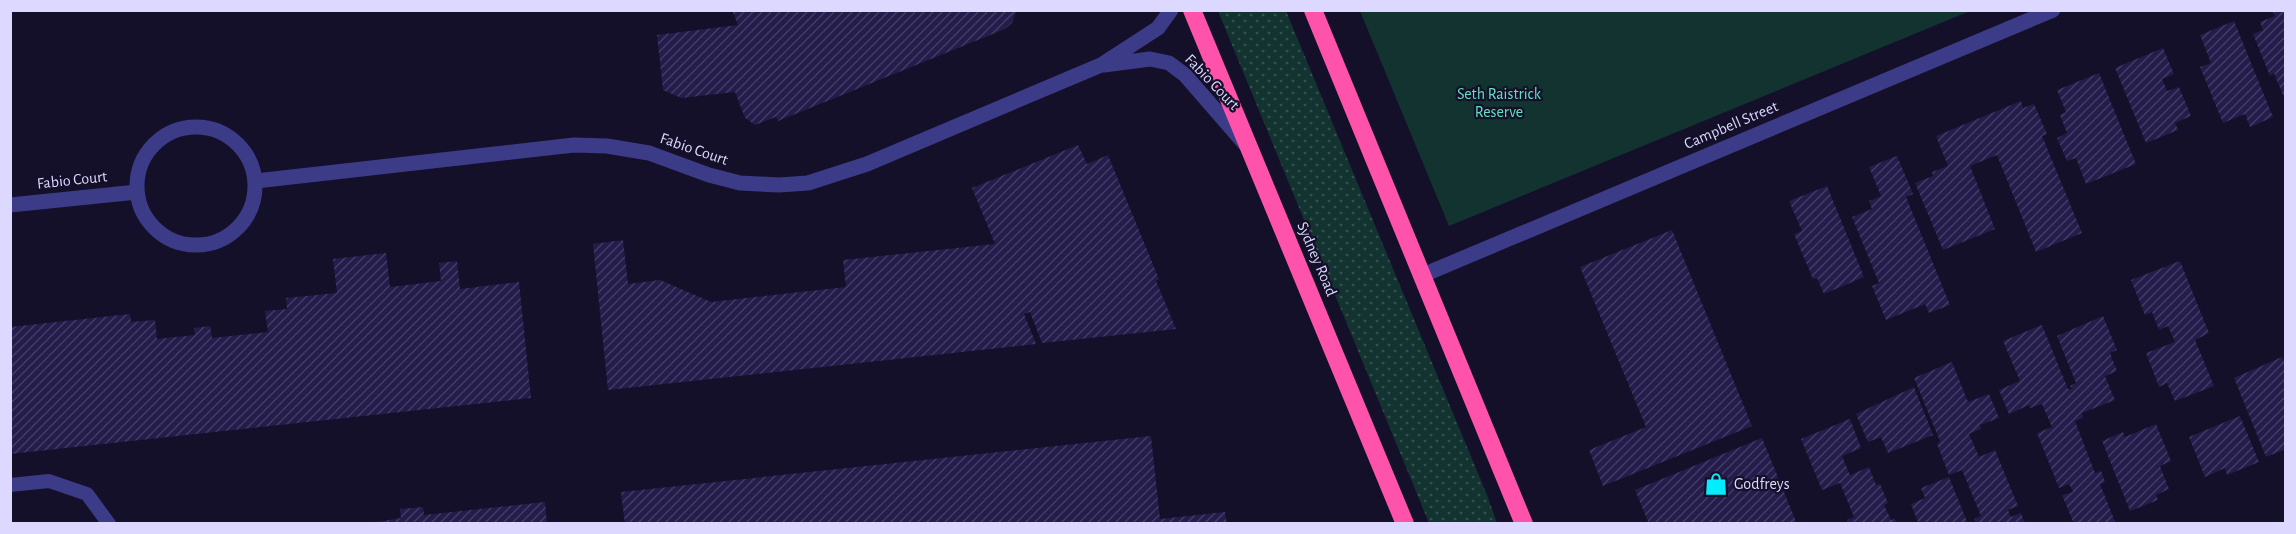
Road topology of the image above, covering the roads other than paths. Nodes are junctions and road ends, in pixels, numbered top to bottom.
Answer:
1 (1171, 10) edge
2 (1192, 10) edge
3 (1313, 10) edge
4 (2053, 10) edge
5 (1101, 65) junction
6 (1250, 150) junction
7 (256, 181) junction
8 (137, 192) junction
9 (10, 205) edge
10 (1423, 275) junction
11 (10, 484) edge
12 (109, 524) edge
13 (1405, 524) edge
14 (1524, 524) edge

1 - 5 street, Fabio Court
2 - 6 highway, Sydney Road
3 - 10 highway
4 - 10 street, Campbell Street
5 - 6 street, Fabio Court
5 - 7 street, Fabio Court
6 - 13 highway, Sydney Road
7 - 8 street
7 - 8 street
8 - 9 street, Fabio Court
10 - 14 highway
11 - 12 lane

